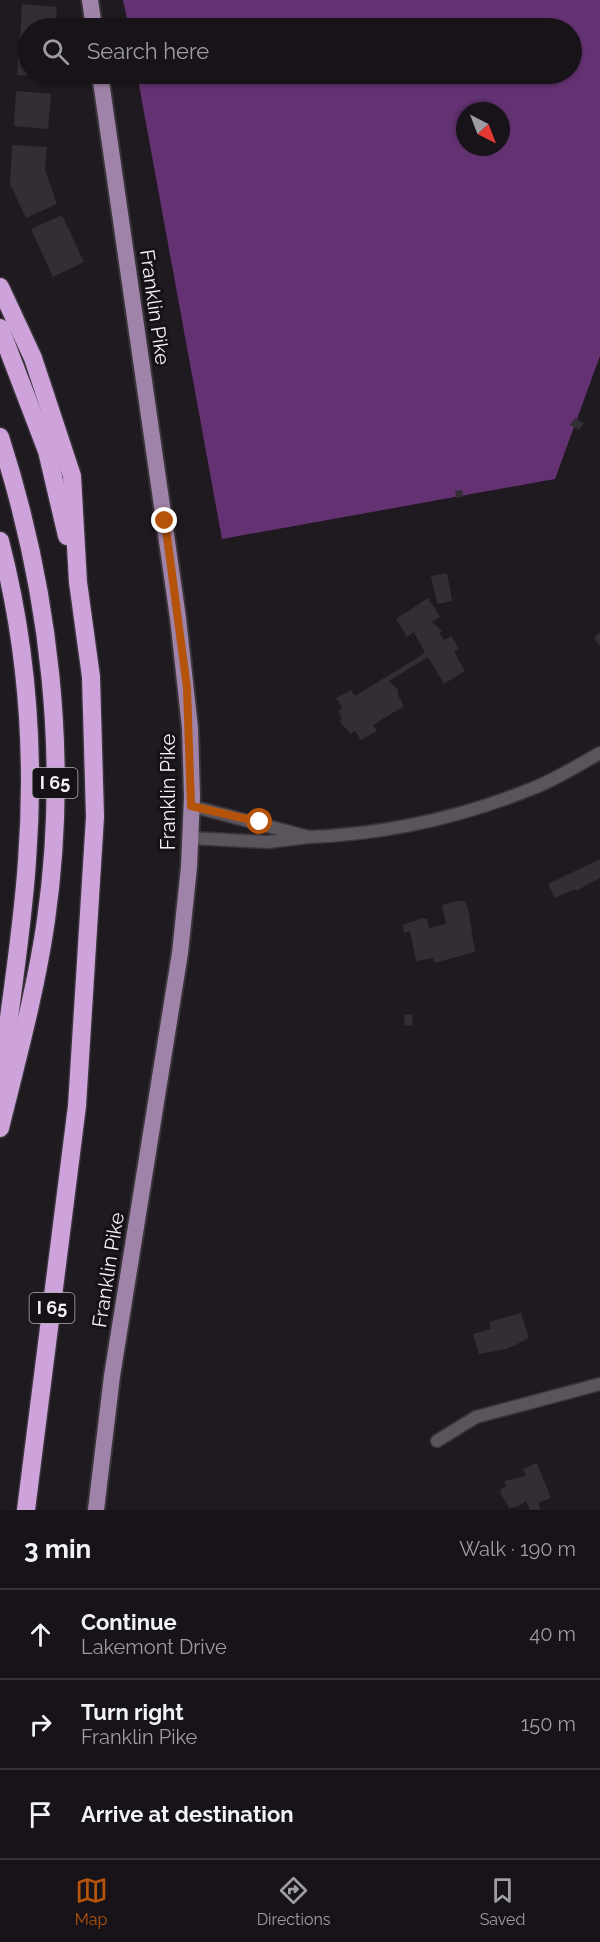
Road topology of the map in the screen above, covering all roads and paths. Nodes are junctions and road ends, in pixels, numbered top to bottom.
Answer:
1 (90, 0) edge
2 (93, 18) edge
3 (101, 84) edge
4 (0, 287) edge
5 (8, 330) edge
6 (0, 437) edge
7 (0, 541) edge
8 (600, 753) edge
9 (191, 806) junction
10 (309, 837) junction
11 (190, 838) junction
12 (0, 1086) edge
13 (0, 1128) edge
14 (600, 1384) edge
15 (437, 1441) dead end
16 (27, 1510) edge
17 (96, 1510) edge

1 - 2 main road
3 - 9 main road, Franklin Pike
4 - 5 highway
5 - 16 highway, I 65
6 - 13 highway, I 65
7 - 12 highway
8 - 10 street
9 - 10 street
9 - 11 main road, Franklin Pike
10 - 11 street
11 - 17 main road, Franklin Pike
14 - 15 street

